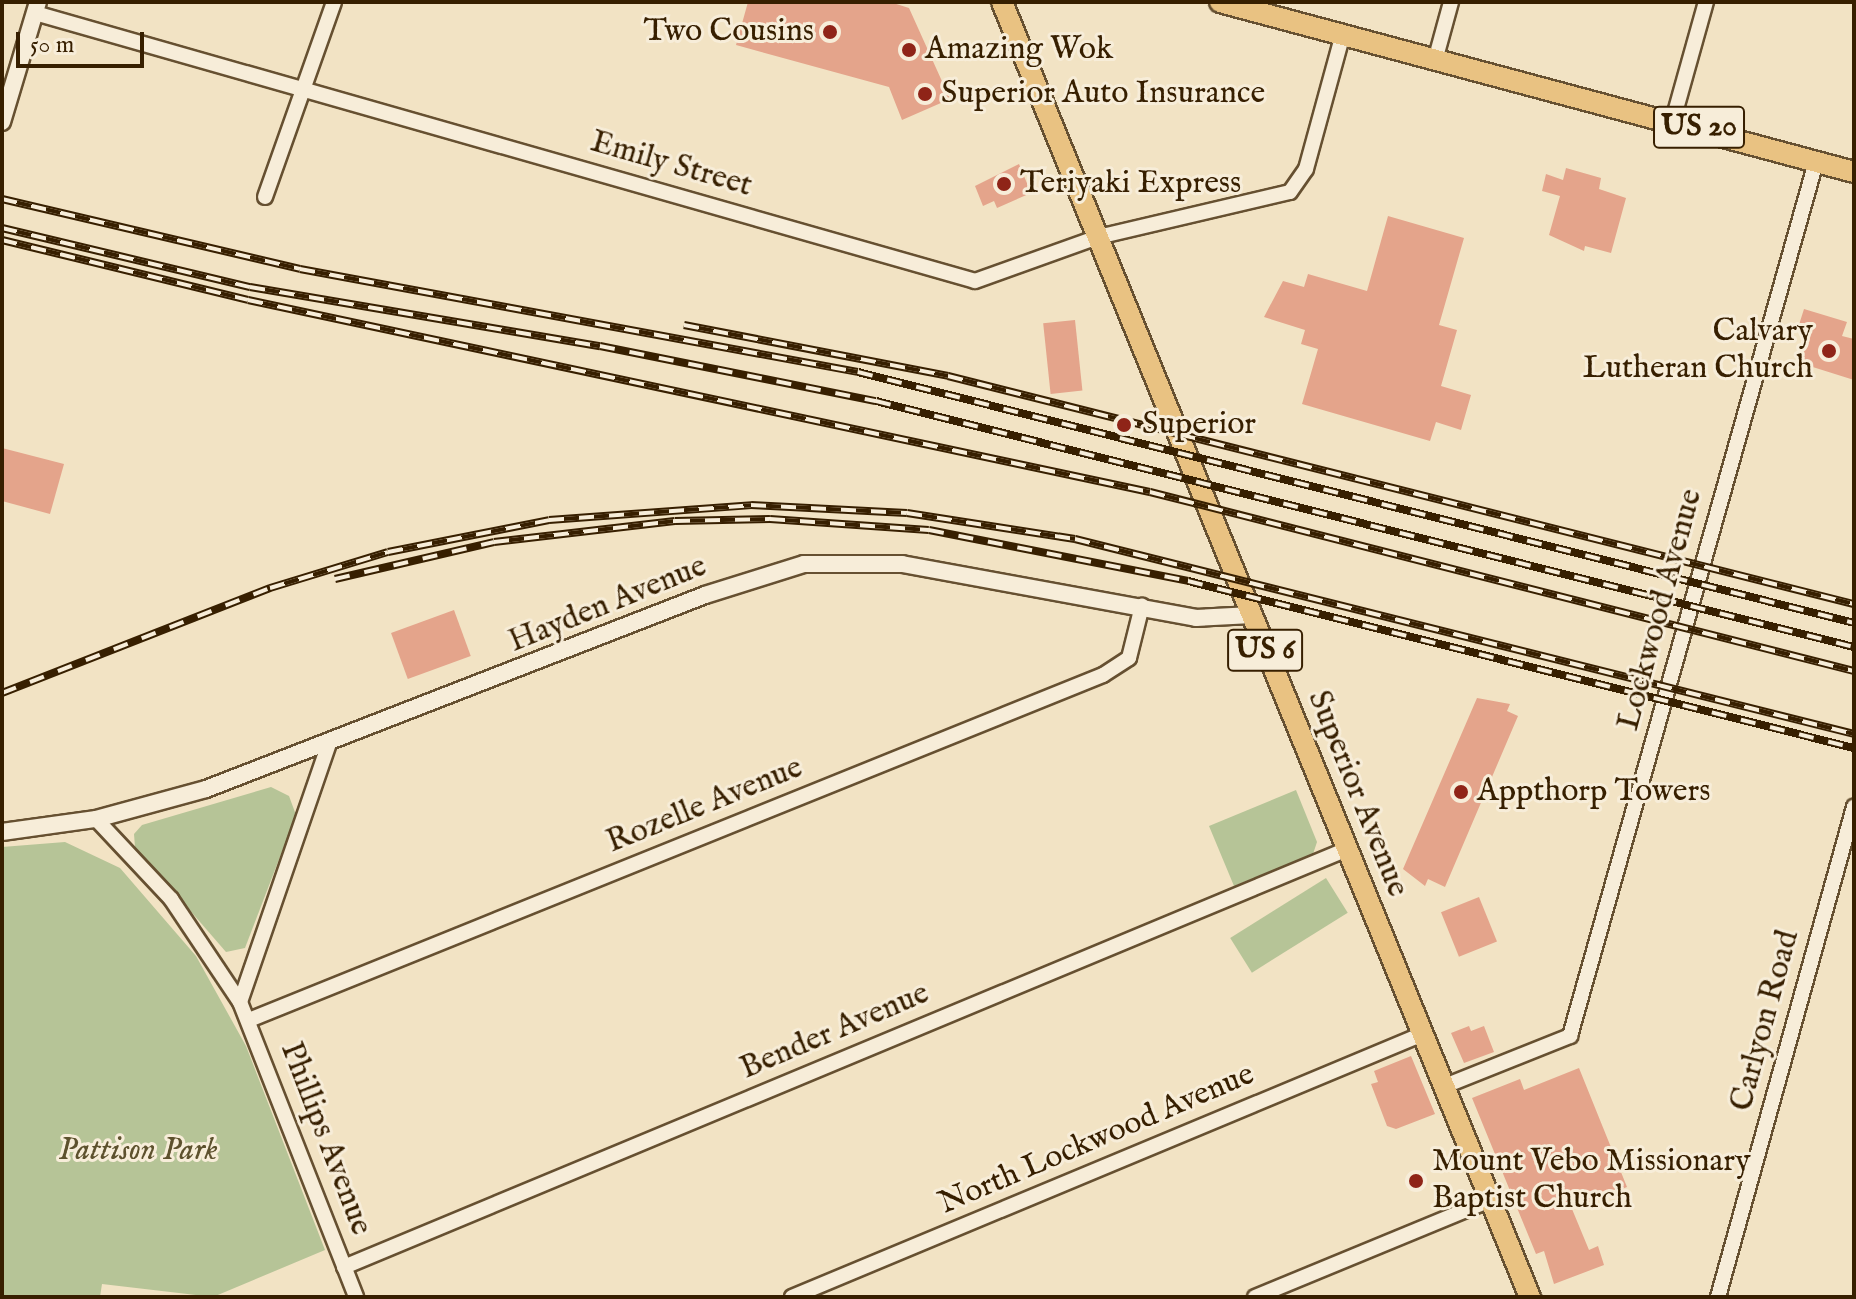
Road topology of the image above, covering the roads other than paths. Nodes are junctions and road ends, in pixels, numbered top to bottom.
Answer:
1 (334, 2) edge
2 (1002, 2) edge
3 (1451, 2) edge
4 (1706, 2) edge
5 (1225, 3) edge
6 (37, 8) edge
7 (1343, 34) junction
8 (1436, 57) junction
9 (304, 90) junction
10 (1673, 120) junction
11 (2, 122) edge
12 (1816, 162) junction
13 (1854, 172) edge
14 (265, 197) dead end
15 (1098, 237) junction
16 (1142, 606) junction
17 (1252, 615) junction
18 (328, 746) junction
19 (1854, 807) edge
20 (96, 819) junction
21 (2, 832) edge
22 (1347, 849) junction
23 (240, 1002) junction
24 (249, 1020) junction
25 (1423, 1034) junction
26 (1445, 1086) junction
27 (1490, 1200) junction
28 (344, 1267) junction
29 (356, 1297) edge
30 (792, 1297) edge
31 (1255, 1297) edge
32 (1530, 1297) edge
33 (1718, 1297) edge

1 - 9 street
2 - 15 main road, Superior Avenue / US 6
3 - 8 street
4 - 10 street
5 - 7 main road, US 20
6 - 9 street, Emily Street
6 - 11 street
7 - 8 main road, US 20
7 - 15 street, Emily Street
8 - 10 main road, US 20
9 - 14 street
9 - 15 street, Emily Street
10 - 12 main road, US 20
12 - 13 main road, US 20
12 - 26 street, Lockwood Avenue
15 - 17 main road, Superior Avenue / US 6
16 - 17 street, Hayden Avenue
16 - 18 street, Hayden Avenue
16 - 24 street, Rozelle Avenue
17 - 22 main road, Superior Avenue / US 6
18 - 20 street, Hayden Avenue
18 - 23 street
19 - 33 street, Carlyon Road
20 - 21 street, Hayden Avenue
20 - 23 street, Phillips Avenue
22 - 25 main road, Superior Avenue / US 6
22 - 28 street, Bender Avenue
23 - 24 street, Phillips Avenue
24 - 28 street, Phillips Avenue
25 - 26 main road, Superior Avenue / US 6
25 - 30 street, North Lockwood Avenue
26 - 27 main road, Superior Avenue / US 6
27 - 31 street
27 - 32 main road, Superior Avenue / US 6
28 - 29 street, Phillips Avenue

